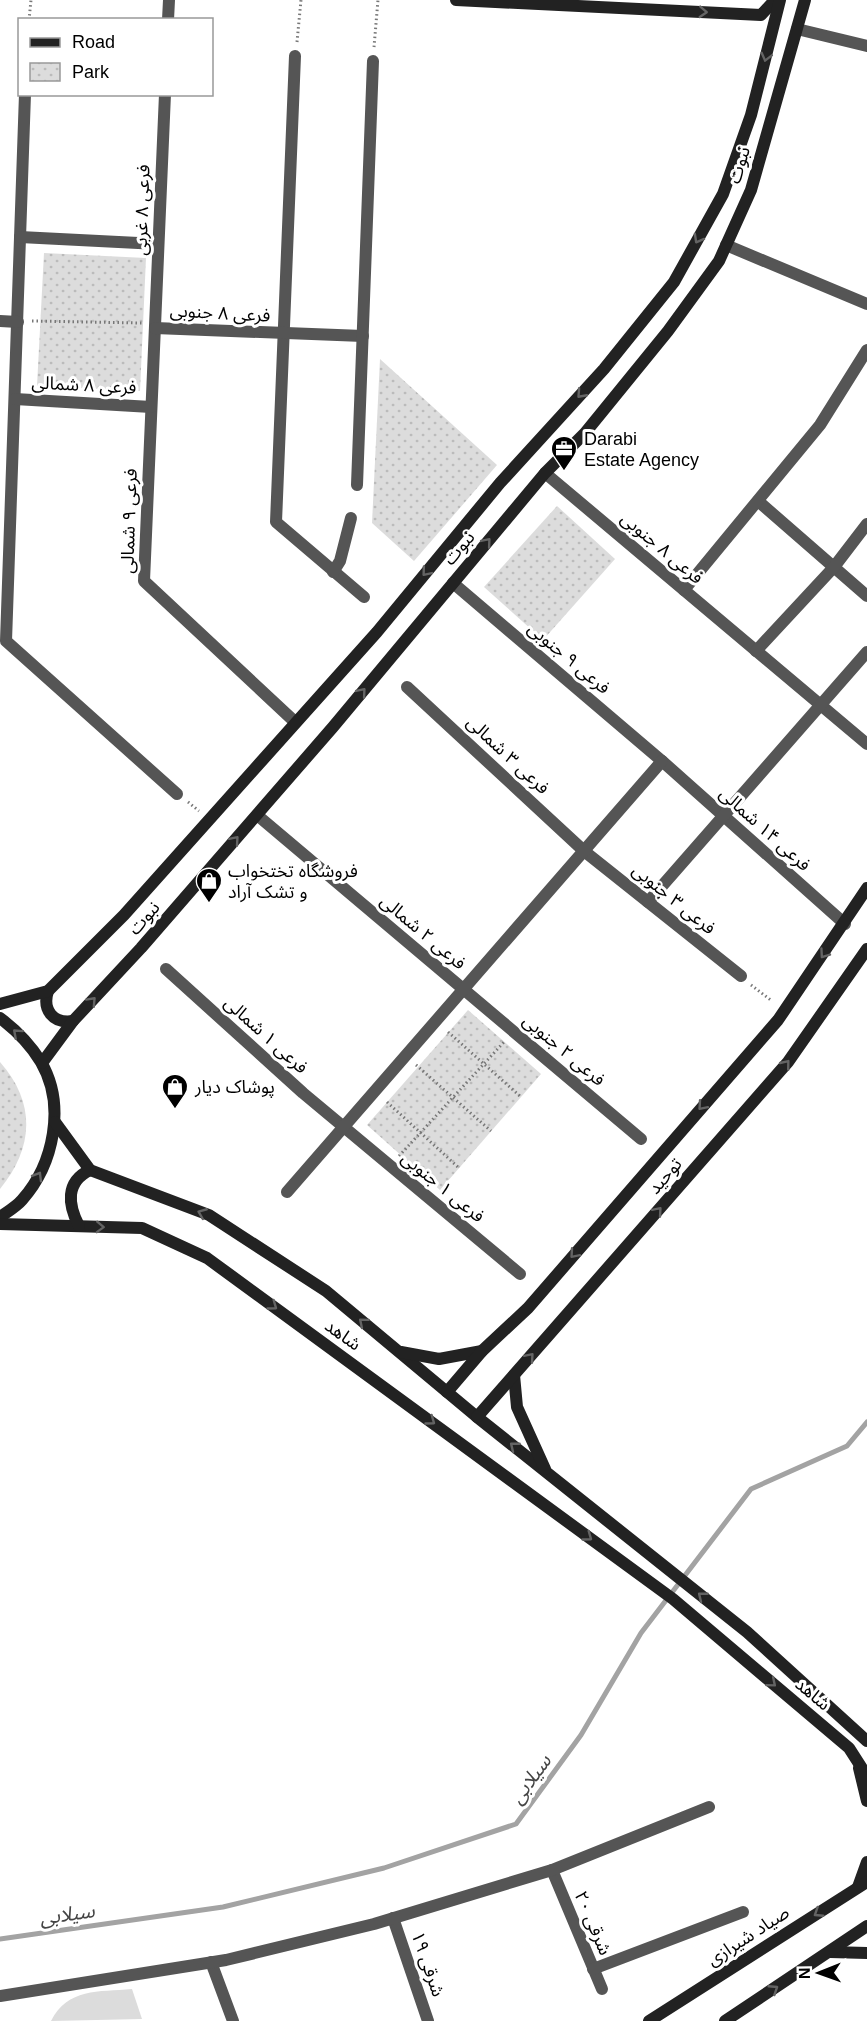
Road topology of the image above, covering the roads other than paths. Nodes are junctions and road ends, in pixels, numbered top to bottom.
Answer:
1 (169, 0) edge
2 (456, 0) edge
3 (778, 0) edge
4 (805, 0) edge
5 (168, 18) edge
6 (797, 29) junction
7 (867, 46) edge
8 (295, 56) road end
9 (373, 61) road end
10 (25, 96) edge
11 (165, 96) edge
12 (21, 237) junction
13 (158, 244) junction
14 (726, 245) junction
15 (867, 304) edge
16 (0, 321) edge
17 (18, 322) junction
18 (155, 328) junction
19 (284, 334) junction
20 (363, 336) junction
21 (867, 350) edge
22 (15, 399) junction
23 (151, 407) junction
24 (545, 473) junction
25 (357, 485) dead end
26 (758, 501) junction
27 (351, 518) dead end
28 (867, 524) edge
29 (834, 567) junction
30 (333, 572) junction
31 (453, 583) junction
32 (684, 590) junction
33 (867, 596) edge
34 (364, 597) dead end
35 (756, 651) junction
36 (867, 652) edge
37 (407, 687) dead end
38 (822, 706) junction
39 (295, 722) junction
40 (867, 744) edge
41 (662, 761) junction
42 (177, 794) road end
43 (257, 815) junction
44 (724, 817) junction
45 (584, 850) junction
46 (867, 888) edge
47 (648, 902) junction
48 (845, 924) junction
49 (867, 949) edge
50 (166, 969) dead end
51 (741, 976) road end
52 (463, 990) junction
53 (48, 991) junction
54 (0, 1004) edge
55 (0, 1018) edge
56 (73, 1022) junction
57 (42, 1063) junction
58 (55, 1122) junction
59 (344, 1127) junction
60 (641, 1139) dead end
61 (90, 1170) junction
62 (287, 1192) dead end
63 (0, 1217) edge
64 (0, 1224) edge
65 (79, 1226) junction
66 (520, 1274) dead end
67 (398, 1351) junction
68 (482, 1351) junction
69 (514, 1375) junction
70 (447, 1392) junction
71 (477, 1417) junction
72 (547, 1473) junction
73 (867, 1741) edge
74 (856, 1758) junction
75 (867, 1776) edge
76 (867, 1801) edge
77 (709, 1807) dead end
78 (867, 1862) edge
79 (552, 1870) junction
80 (862, 1884) edge
81 (743, 1912) dead end
82 (393, 1918) junction
83 (867, 1926) edge
84 (830, 1952) junction
85 (867, 1953) edge
86 (211, 1962) junction
87 (593, 1970) junction
88 (602, 1989) dead end
89 (0, 1996) edge
90 (233, 2021) edge
91 (428, 2021) edge
92 (649, 2021) edge
93 (725, 2021) edge

1 - 5 street
2 -> 3 main road
3 -> 39 main road, نبوت
4 - 6 main road, نبوت
6 - 7 street
6 - 14 main road, نبوت
8 - 19 street
9 - 20 street
10 - 12 street
11 - 13 street, فرعی ۸ غربی
12 - 13 street
12 - 17 street
13 - 18 street, فرعی ۸ غربی
14 - 15 street
14 - 24 main road, نبوت
16 - 17 street
17 - 22 street
18 - 19 street, فرعی ۸ جنوبی
18 - 23 street, فرعی ۹ شمالی
19 - 20 street
19 - 30 street
20 - 25 street
21 - 26 street
22 - 23 street, فرعی ۸ شمالی
22 - 42 street
23 - 39 street, فرعی ۹ شمالی
31 -> 24 main road, نبوت
24 - 32 street, فرعی ۸ جنوبی
26 - 29 street
26 - 32 street
27 - 30 street
28 - 29 street
29 - 33 street
29 - 35 street
30 - 34 street
31 - 41 street, فرعی ۹ جنوبی
43 -> 31 main road, نبوت
32 - 35 street, فرعی ۸ جنوبی
35 - 38 street, فرعی ۸ جنوبی
36 - 38 street
37 - 45 street, فرعی ۳ شمالی
38 - 40 street, فرعی ۸ جنوبی
38 - 44 street
39 - 53 main road, نبوت
41 - 44 street, فرعی ۱۴ شمالی
41 - 45 street
43 - 52 street, فرعی ۲ شمالی
56 -> 43 main road, نبوت
44 - 47 street
44 - 48 street, فرعی ۱۴ شمالی
45 - 47 street, فرعی ۳ جنوبی
45 - 52 street
46 - 48 main road, توحید
47 - 51 street, فرعی ۳ جنوبی
48 -> 68 main road, توحید
69 -> 49 main road, توحید
50 - 59 street, فرعی ۱ شمالی
52 - 59 street
52 - 60 street, فرعی ۲ جنوبی
53 - 54 main road, نبوت
53 - 56 main road
57 -> 55 main road
56 - 57 main road, نبوت
57 - 58 main road
58 - 61 main road
63 -> 58 main road
59 - 62 street
59 - 66 street, فرعی ۱ جنوبی
61 - 65 main road
67 -> 61 main road, شاهد
64 - 65 main road, شاهد
65 -> 74 main road, شاهد
67 - 68 main road
67 - 70 main road, شاهد
68 - 70 main road, توحید
69 - 71 main road, توحید
69 - 72 main road
70 - 71 main road, شاهد
72 -> 71 main road, شاهد
73 -> 72 main road, شاهد
74 - 75 main road, شاهد
74 - 76 main road
77 - 79 street
78 - 80 main road
79 - 82 street
79 - 87 street, ۲۰ شرقی
80 -> 92 main road, صیاد شیرازی
81 - 87 street
82 - 86 street
82 - 91 street, ۱۹ شرقی
83 - 84 main road
84 - 85 main road
93 -> 84 main road
86 - 89 street
86 - 90 street
87 - 88 street, ۲۰ شرقی

